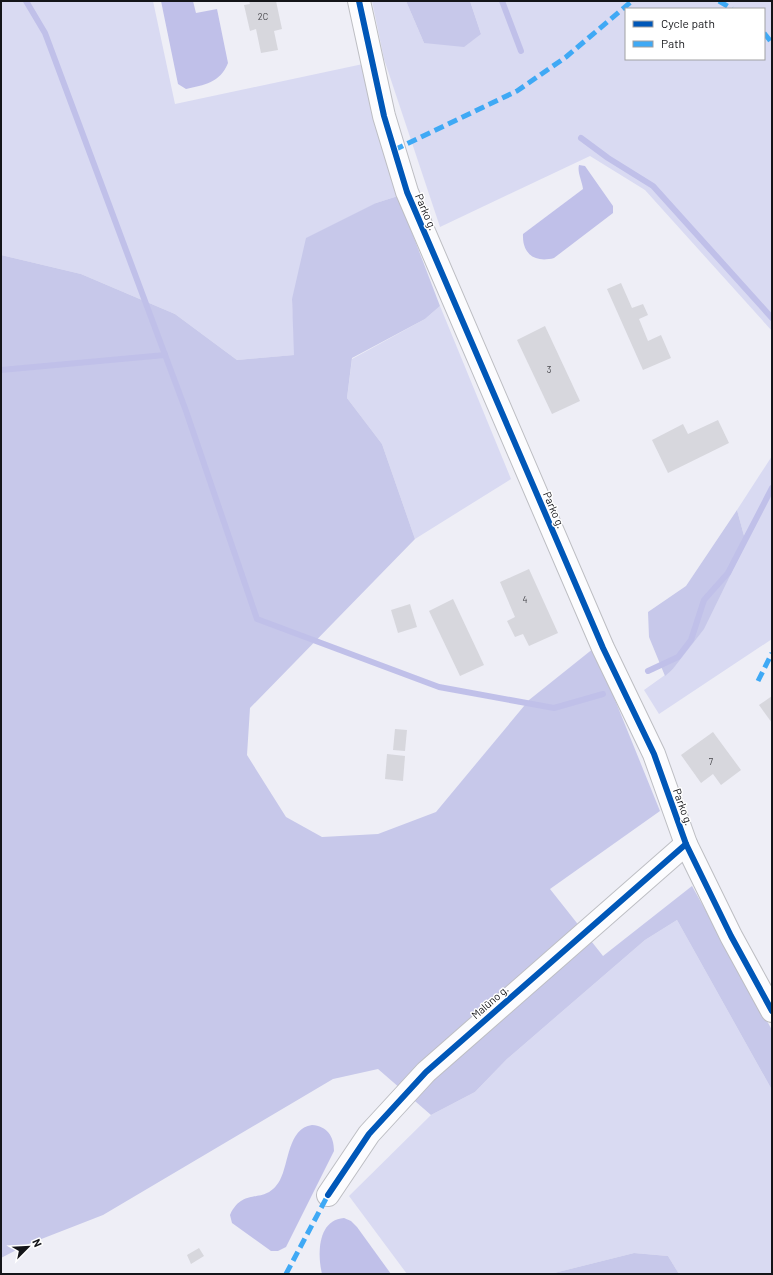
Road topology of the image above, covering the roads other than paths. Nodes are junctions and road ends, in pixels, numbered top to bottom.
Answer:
1 (359, 1) edge
2 (686, 844) junction
3 (772, 1011) edge
4 (328, 1194) dead end

1 - 2 street, Parko g.
2 - 3 street, Parko g.
2 - 4 street, Malūno g.

